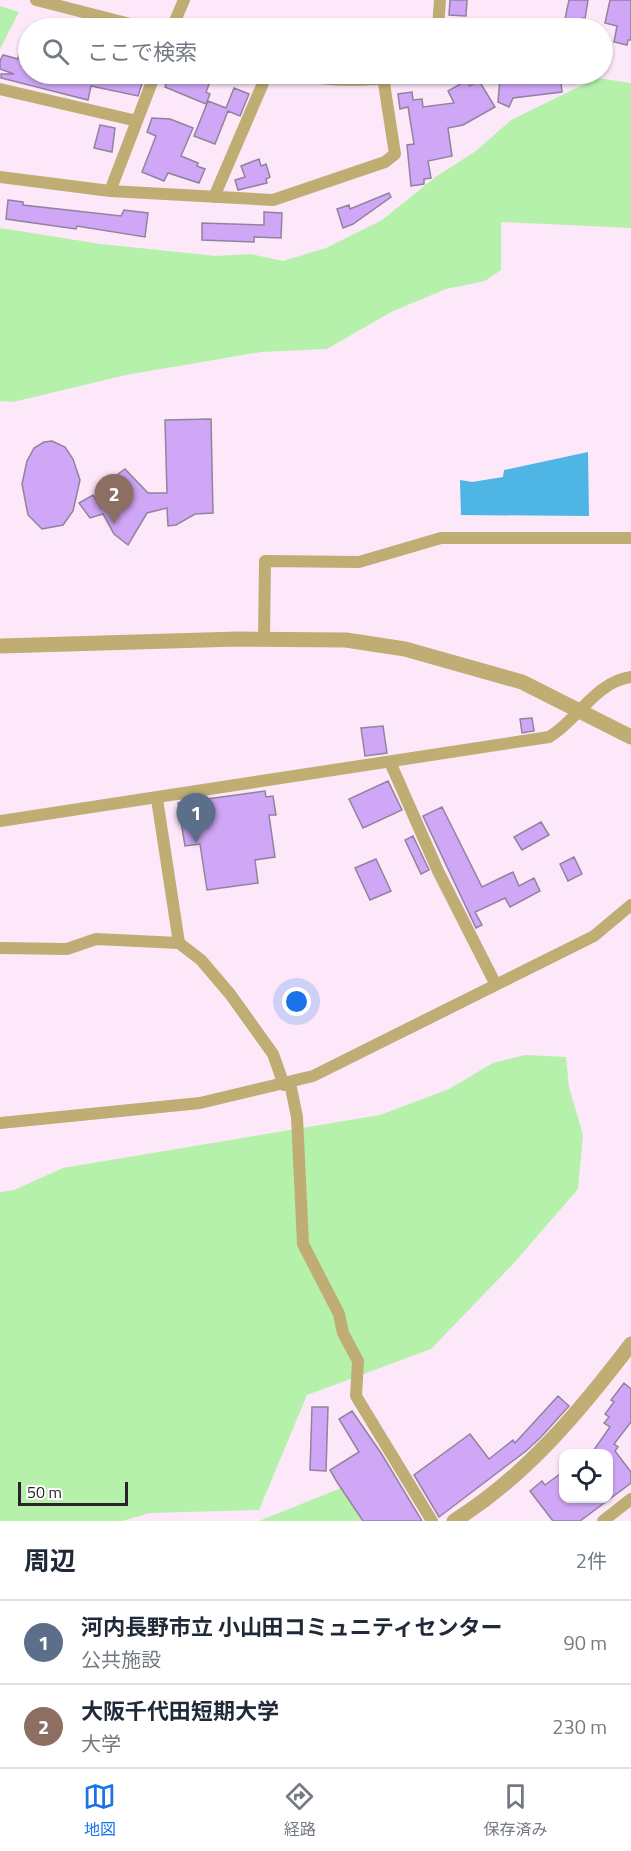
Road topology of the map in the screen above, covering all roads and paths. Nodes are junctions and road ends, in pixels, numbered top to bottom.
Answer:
1 (36, 0) edge
2 (184, 0) edge
3 (440, 0) edge
4 (107, 18) edge
5 (176, 18) edge
6 (439, 18) edge
7 (151, 84) edge
8 (263, 84) edge
9 (384, 84) edge
10 (0, 89) edge
11 (137, 121) junction
12 (0, 177) edge
13 (110, 191) junction
14 (214, 197) junction
15 (631, 538) edge
16 (264, 638) junction
17 (0, 646) edge
18 (631, 677) edge
19 (579, 709) junction
20 (631, 737) edge
21 (390, 762) junction
22 (157, 799) junction
23 (0, 821) edge
24 (631, 905) edge
25 (179, 943) junction
26 (0, 948) edge
27 (496, 985) junction
28 (287, 1084) junction
29 (0, 1123) edge
30 (631, 1344) edge
31 (631, 1499) edge
32 (432, 1521) edge
33 (454, 1521) edge
34 (603, 1521) edge

1 - 4 street
2 - 5 street
3 - 6 street
7 - 11 street
8 - 14 street
9 - 14 street
10 - 11 street
11 - 13 street
12 - 13 street
13 - 14 street
15 - 16 street
16 - 17 street
16 - 19 street
18 - 19 street
19 - 20 street
19 - 21 street
21 - 22 street
21 - 27 street
22 - 23 street
22 - 25 street
24 - 27 street
25 - 26 street
25 - 28 street
27 - 28 street
28 - 29 street
28 - 32 street
30 - 33 street
31 - 34 street

